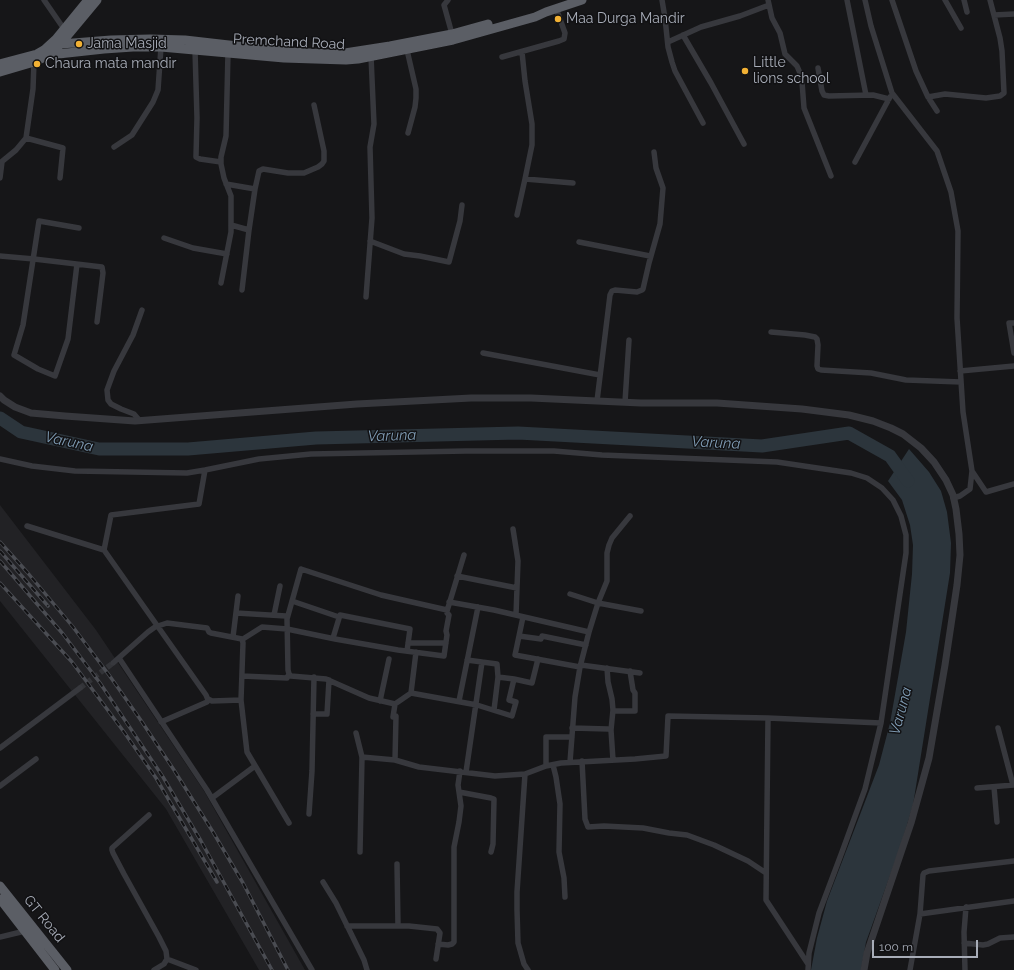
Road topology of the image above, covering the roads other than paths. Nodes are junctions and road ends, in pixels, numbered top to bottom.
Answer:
1 (44, 0) edge
2 (88, 0) edge
3 (97, 0) edge
4 (448, 0) edge
5 (582, 0) edge
6 (662, 0) edge
7 (848, 0) edge
8 (866, 0) edge
9 (892, 0) edge
10 (945, 0) edge
11 (964, 0) edge
12 (990, 0) edge
13 (768, 2) edge
14 (556, 8) junction
15 (546, 12) junction
16 (967, 12) dead end
17 (1014, 14) edge
18 (994, 15) junction
19 (961, 28) dead end
20 (64, 29) junction
21 (452, 34) junction
22 (683, 35) junction
23 (668, 42) junction
24 (61, 44) junction
25 (160, 47) junction
26 (195, 50) junction
27 (408, 50) junction
28 (522, 52) junction
29 (228, 53) junction
30 (49, 55) junction
31 (371, 56) junction
32 (502, 57) dead end
33 (34, 62) junction
34 (0, 64) edge
35 (818, 68) dead end
36 (0, 72) edge
37 (866, 95) junction
38 (890, 96) junction
39 (928, 98) junction
40 (314, 105) dead end
41 (937, 111) dead end
42 (703, 123) dead end
43 (408, 133) dead end
44 (26, 138) junction
45 (744, 144) dead end
46 (114, 147) dead end
47 (654, 152) dead end
48 (1, 162) edge
49 (221, 162) junction
50 (855, 162) dead end
51 (831, 176) dead end
52 (0, 178) edge
53 (60, 178) dead end
54 (525, 179) junction
55 (573, 183) dead end
56 (226, 184) junction
57 (255, 189) junction
58 (462, 205) dead end
59 (517, 215) dead end
60 (231, 225) junction
61 (79, 228) dead end
62 (249, 230) junction
63 (164, 238) dead end
64 (370, 242) junction
65 (579, 242) dead end
66 (227, 254) junction
67 (0, 256) edge
68 (650, 256) junction
69 (34, 259) junction
70 (77, 264) junction
71 (221, 283) dead end
72 (242, 290) dead end
73 (366, 297) dead end
74 (142, 310) dead end
75 (97, 322) dead end
76 (1014, 323) edge
77 (771, 332) dead end
78 (629, 340) dead end
79 (483, 353) dead end
80 (1014, 353) edge
81 (1014, 366) edge
82 (960, 371) junction
83 (600, 375) junction
84 (961, 382) junction
85 (0, 396) edge
86 (597, 401) junction
87 (625, 402) junction
88 (140, 421) junction
89 (0, 459) edge
90 (205, 470) junction
91 (972, 471) junction
92 (1014, 484) edge
93 (953, 498) junction
94 (630, 516) dead end
95 (27, 526) dead end
96 (513, 529) dead end
97 (104, 550) junction
98 (464, 554) dead end
99 (458, 576) junction
100 (280, 586) dead end
101 (517, 588) junction
102 (570, 594) dead end
103 (238, 596) dead end
104 (292, 601) junction
105 (450, 602) junction
106 (598, 603) junction
107 (478, 607) junction
108 (447, 610) junction
109 (641, 611) dead end
110 (236, 613) junction
111 (274, 615) junction
112 (516, 615) junction
113 (339, 617) junction
114 (523, 617) junction
115 (287, 619) junction
116 (158, 626) junction
117 (287, 629) junction
118 (589, 632) junction
119 (519, 636) junction
120 (233, 637) junction
121 (333, 638) junction
122 (243, 640) junction
123 (408, 643) junction
124 (446, 643) junction
125 (586, 645) junction
126 (407, 651) junction
127 (416, 652) junction
128 (119, 658) junction
129 (388, 659) dead end
130 (538, 659) junction
131 (467, 660) junction
132 (482, 662) junction
133 (113, 663) tunnel mouth
134 (580, 666) junction
135 (607, 668) junction
136 (630, 671) junction
137 (640, 673) dead end
138 (289, 674) junction
139 (242, 676) junction
140 (498, 676) junction
141 (314, 677) junction
142 (330, 680) junction
143 (514, 680) junction
144 (80, 688) tunnel mouth
145 (411, 693) junction
146 (208, 699) junction
147 (241, 700) junction
148 (380, 701) junction
149 (459, 701) junction
150 (395, 704) junction
151 (477, 705) junction
152 (494, 710) junction
153 (613, 711) junction
154 (313, 714) junction
155 (768, 718) junction
156 (161, 722) junction
157 (881, 723) junction
158 (572, 728) junction
159 (998, 728) dead end
160 (611, 730) junction
161 (356, 733) dead end
162 (572, 738) junction
163 (0, 748) edge
164 (362, 757) junction
165 (36, 759) dead end
166 (395, 760) junction
167 (613, 760) junction
168 (582, 761) junction
169 (570, 762) junction
170 (553, 765) junction
171 (255, 766) junction
172 (546, 766) junction
173 (463, 772) junction
174 (525, 774) junction
175 (1014, 785) edge
176 (0, 786) edge
177 (994, 787) junction
178 (977, 788) dead end
179 (459, 792) junction
180 (212, 798) junction
181 (149, 814) dead end
182 (309, 814) dead end
183 (997, 822) dead end
184 (288, 823) dead end
185 (360, 852) dead end
186 (491, 852) dead end
187 (1014, 861) edge
188 (397, 864) dead end
189 (766, 873) junction
190 (323, 882) dead end
191 (0, 886) edge
192 (565, 897) dead end
193 (0, 899) edge
194 (1014, 901) edge
195 (966, 907) junction
196 (920, 914) junction
197 (347, 926) junction
198 (398, 926) junction
199 (25, 931) junction
200 (0, 937) edge
201 (1014, 937) edge
202 (964, 943) junction
203 (438, 944) junction
204 (167, 959) junction
205 (436, 959) dead end
206 (808, 967) edge
207 (56, 970) edge
208 (67, 970) edge
209 (154, 970) edge
210 (196, 970) edge
211 (312, 970) edge
212 (367, 970) edge
213 (528, 970) edge
214 (864, 970) edge
215 (910, 970) edge
216 (965, 970) edge

1 - 20 street
2 - 20 highway
3 - 24 highway
4 - 21 street
5 - 14 highway, Premchand Road
6 - 23 street
7 - 37 street
8 - 38 street
9 - 39 street
10 - 19 street
11 - 16 street
12 - 18 street
13 - 22 street
13 - 51 street
14 - 15 highway, Premchand Road
14 - 28 street
15 - 21 highway, Premchand Road
15 - 27 highway, Premchand Road
17 - 18 street
18 - 39 street
20 - 34 highway
21 - 24 highway, Premchand Road
22 - 23 street
22 - 45 street
23 - 42 street
24 - 30 highway
25 - 26 highway, Premchand Road
25 - 30 highway, Premchand Road
25 - 46 street
26 - 29 highway, Premchand Road
26 - 49 street
27 - 31 highway, Premchand Road
27 - 43 street
28 - 32 street
28 - 54 street
29 - 31 highway, Premchand Road
29 - 49 street
30 - 33 highway
31 - 64 street
33 - 36 highway
33 - 44 street
35 - 37 street
37 - 38 street
38 - 50 street
38 - 82 street
39 - 41 street
40 - 57 street
44 - 48 street
44 - 53 street
47 - 68 street
48 - 52 street
49 - 56 street
54 - 55 street
54 - 59 street
56 - 57 street
56 - 60 street
57 - 62 street
58 - 64 street
60 - 62 street
60 - 66 street
61 - 69 street
62 - 72 street
63 - 66 street
64 - 73 street
65 - 68 street
66 - 71 street
67 - 69 street
68 - 83 street
69 - 70 street
69 - 70 street
70 - 75 street
74 - 88 street
76 - 80 street
77 - 84 street
78 - 87 street
79 - 83 street
81 - 82 street
82 - 84 street
83 - 86 street
84 - 91 street
85 - 88 street
86 - 87 street
86 - 88 street
87 - 93 street
89 - 90 street
90 - 97 street
90 - 157 street
91 - 92 street
91 - 93 street
93 - 214 street
94 - 106 street
95 - 97 street
96 - 101 street
97 - 116 street
98 - 99 street
99 - 101 street
99 - 105 street
100 - 111 street
101 - 112 street
102 - 106 street
103 - 110 street
104 - 108 street
104 - 113 street
104 - 115 street
105 - 107 street
105 - 108 street
106 - 109 street
106 - 118 street
107 - 112 street
107 - 131 street
108 - 124 street
110 - 111 street
110 - 120 street
111 - 115 street
112 - 114 street
113 - 121 street
113 - 123 street
114 - 118 street
114 - 119 street
115 - 117 street
116 - 120 street
116 - 128 street
116 - 146 street
117 - 121 street
117 - 122 street
117 - 138 street
118 - 125 street
119 - 125 street
119 - 130 street
120 - 122 street
121 - 126 street
122 - 139 street
123 - 124 street
123 - 126 street
124 - 127 street
125 - 134 street
126 - 127 street
127 - 145 street
128 - 133 street
128 - 156 street
129 - 148 street
130 - 134 street
130 - 143 street
131 - 132 street
131 - 149 street
132 - 140 street
132 - 151 street
134 - 135 street
134 - 158 street
135 - 136 street
135 - 153 street
136 - 137 street
136 - 153 street
138 - 139 street
138 - 141 street
139 - 147 street
140 - 143 street
140 - 152 street
141 - 142 street
141 - 154 street
142 - 148 street
142 - 154 street
143 - 152 street
144 - 163 street
145 - 149 street
145 - 150 street
146 - 147 street
146 - 156 street
147 - 171 street
148 - 150 street
149 - 151 street
150 - 166 street
151 - 152 street
151 - 173 street
153 - 160 street
154 - 182 street
155 - 157 street
155 - 167 street
155 - 189 street
156 - 180 street
157 - 206 street
158 - 160 street
158 - 162 street
159 - 175 street
160 - 167 street
161 - 164 street
162 - 169 street
162 - 172 street
164 - 166 street
164 - 185 street
165 - 176 street
166 - 173 street
167 - 168 street
168 - 169 street
168 - 189 street
169 - 170 street
170 - 172 street
170 - 192 street
171 - 180 street
171 - 184 street
172 - 174 street
173 - 174 street
173 - 179 street
174 - 213 street
175 - 177 street
177 - 178 street
177 - 183 street
179 - 186 street
179 - 203 street
180 - 211 street
181 - 204 street
187 - 196 street
188 - 198 street
189 - 206 street
190 - 197 street
191 - 208 highway, GT Road
193 - 199 highway, GT Road
194 - 195 street
195 - 196 street
195 - 202 street
196 - 215 street
197 - 198 street
197 - 212 street
198 - 203 street
199 - 200 street
199 - 207 highway, GT Road
201 - 202 street
202 - 216 street
203 - 205 street
204 - 209 street
204 - 210 street

